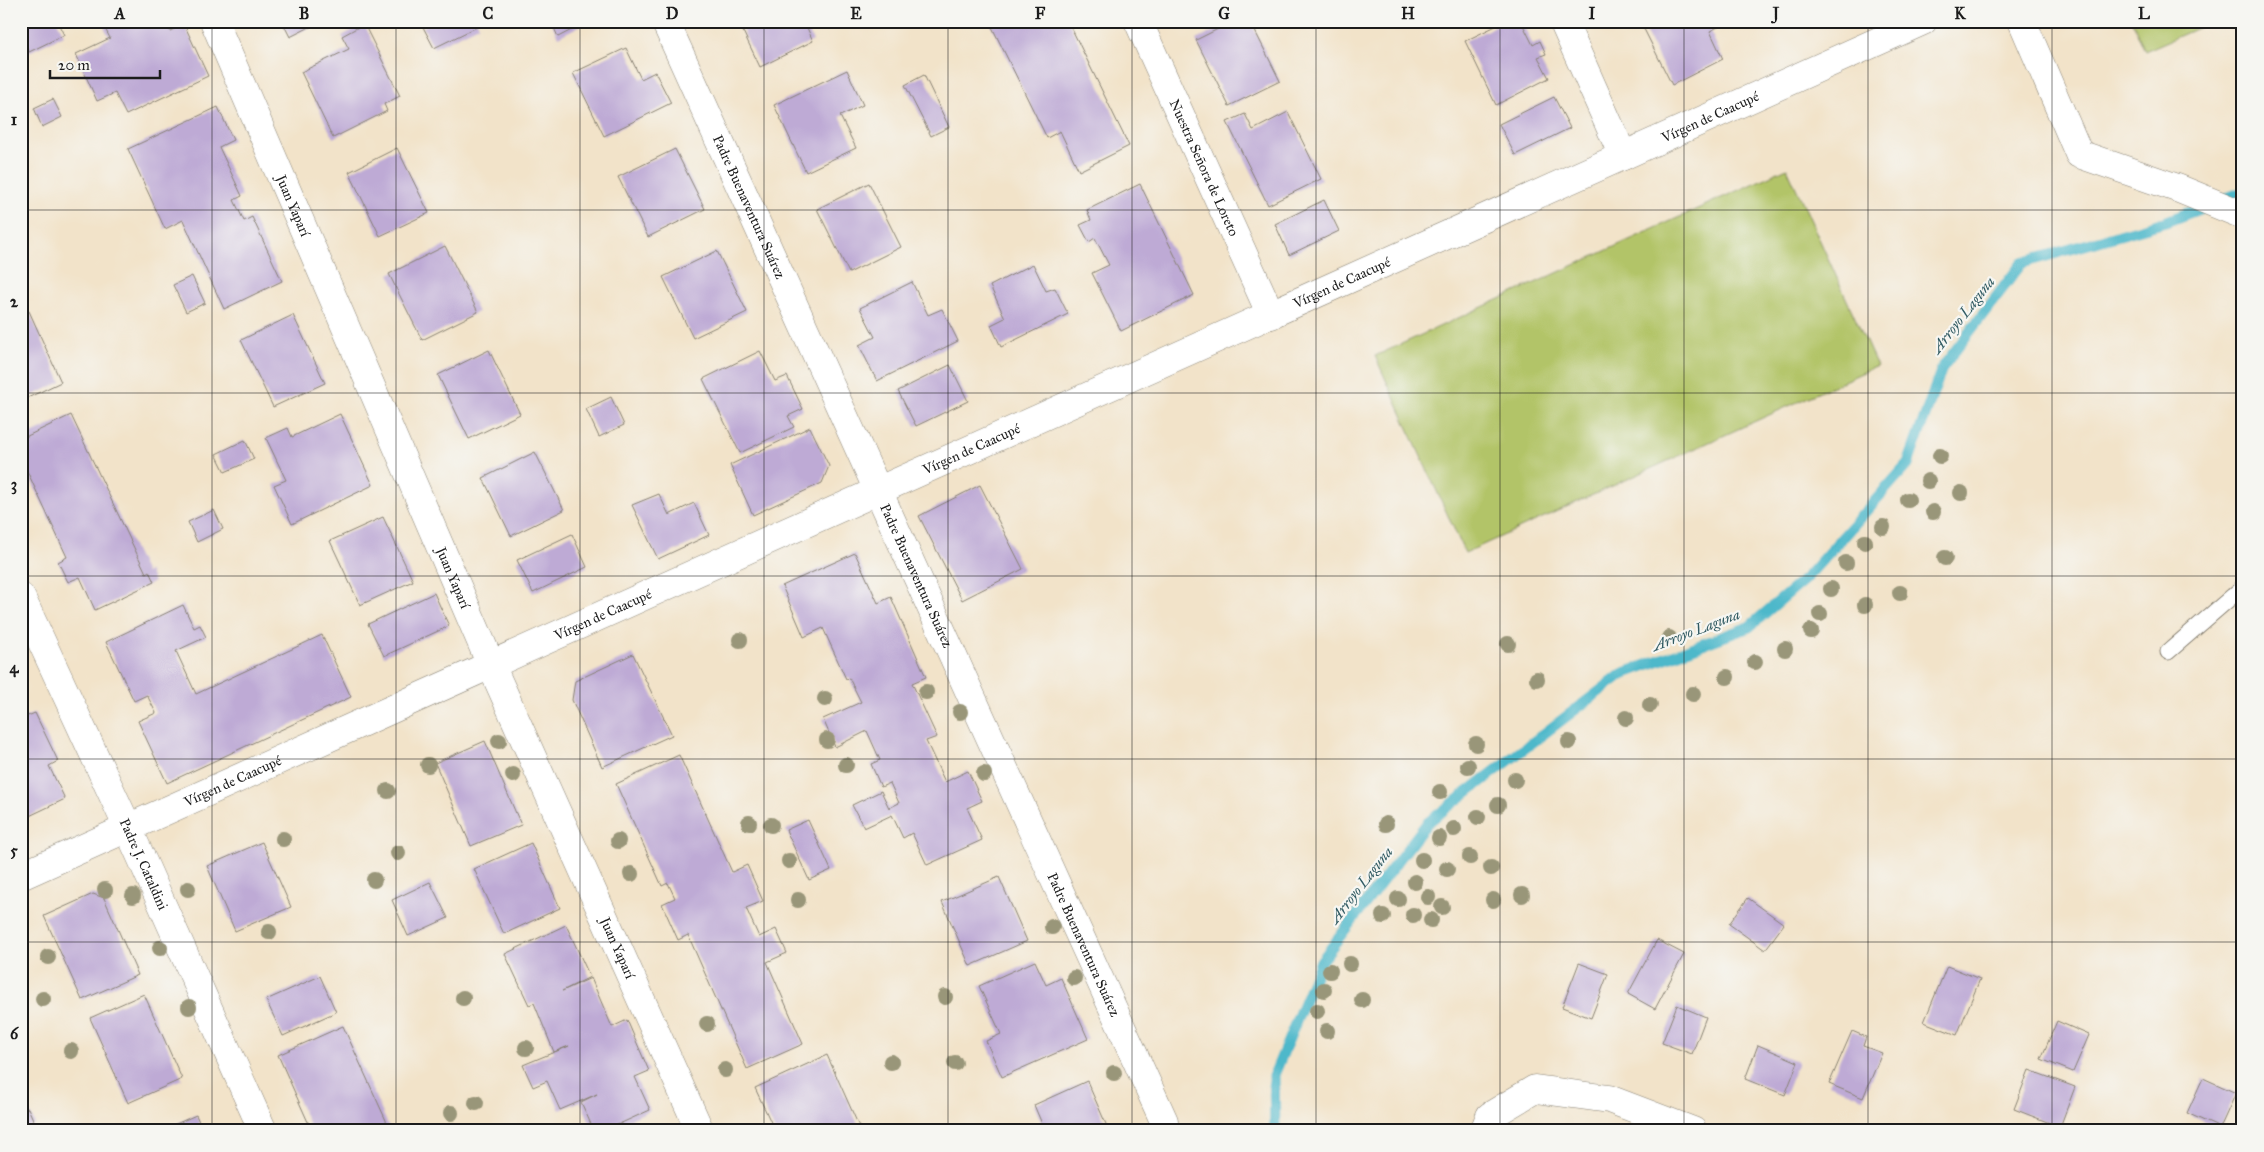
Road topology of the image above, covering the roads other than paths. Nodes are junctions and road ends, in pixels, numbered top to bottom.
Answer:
1 (214, 21) edge
2 (665, 21) edge
3 (1138, 21) edge
4 (1562, 21) edge
5 (1923, 21) edge
6 (2022, 21) edge
7 (1623, 156) junction
8 (2243, 215) edge
9 (1271, 315) junction
10 (878, 491) junction
11 (2243, 587) edge
12 (21, 597) edge
13 (2168, 652) dead end
14 (491, 665) junction
15 (128, 828) junction
16 (21, 876) edge
17 (263, 1131) edge
18 (700, 1131) edge
19 (1163, 1131) edge
20 (1484, 1131) edge
21 (1693, 1131) edge

1 - 14 street, Juan Yaparí
2 - 10 street, Padre Buenaventura Suárez
3 - 9 street, Nuestra Señora de Loreto
4 - 7 street
5 - 7 street, Vírgen de Caacupé
6 - 8 street
7 - 9 street, Vírgen de Caacupé
9 - 10 street, Vírgen de Caacupé
10 - 14 street, Vírgen de Caacupé
10 - 19 street, Padre Buenaventura Suárez
11 - 13 lane
12 - 15 street, Padre J. Cataldini
14 - 15 street, Vírgen de Caacupé
14 - 18 street, Juan Yaparí
15 - 16 street, Vírgen de Caacupé
15 - 17 street, Padre J. Cataldini
20 - 21 street

